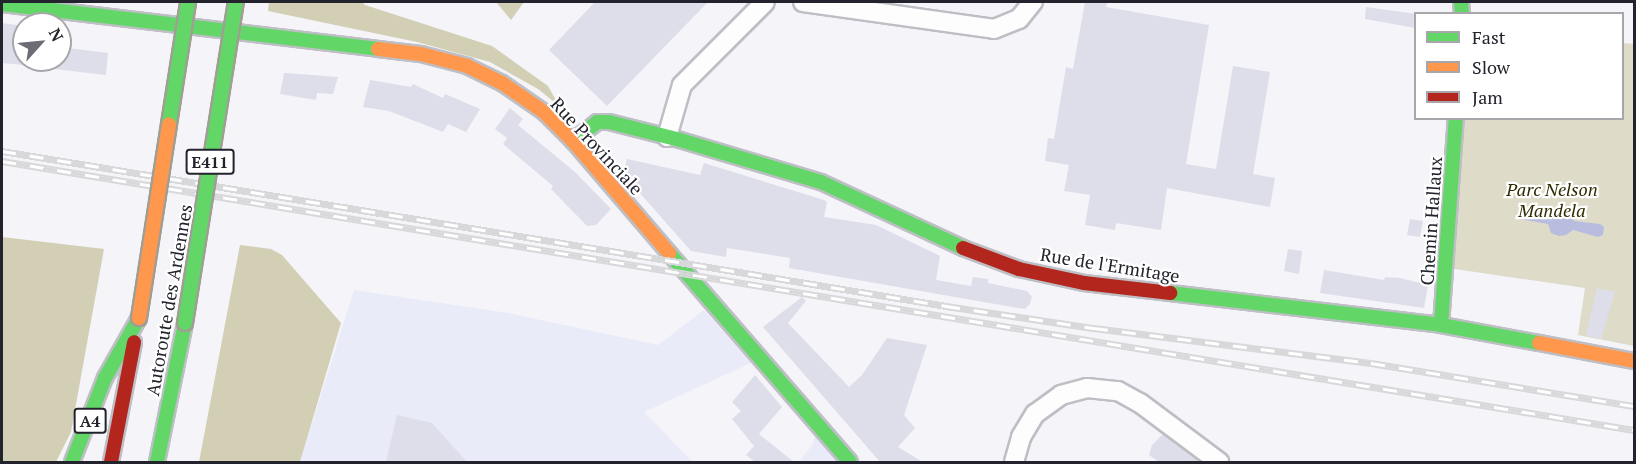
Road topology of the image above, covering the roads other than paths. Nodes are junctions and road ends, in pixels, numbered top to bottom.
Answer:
1 (92, 2) edge
2 (188, 2) edge
3 (236, 2) edge
4 (765, 2) edge
5 (803, 2) edge
6 (1033, 2) edge
7 (2, 4) edge
8 (92, 16) junction
9 (1456, 120) edge
10 (667, 137) junction
11 (573, 141) junction
12 (139, 318) junction
13 (1441, 325) junction
14 (1635, 361) edge
15 (72, 462) edge
16 (111, 462) edge
17 (157, 462) edge
18 (850, 462) edge
19 (1014, 462) edge
20 (1219, 462) edge

1 - 8 main road
2 - 12 main road, Autoroute des Ardennes / E411, bridge
3 - 17 main road, Autoroute des Ardennes / E411, bridge
4 - 10 street
5 - 6 street
7 - 8 main road, Rue Provinciale
8 - 11 main road, Rue Provinciale
9 - 13 main road, Chemin Hallaux
10 - 11 main road, Rue de l'Ermitage
10 - 13 main road, Rue de l'Ermitage
11 - 18 main road, Rue Provinciale
12 - 15 main road, A4
12 - 16 main road, Autoroute des Ardennes / E411
13 - 14 main road, Rue de l'Ermitage
19 - 20 street

